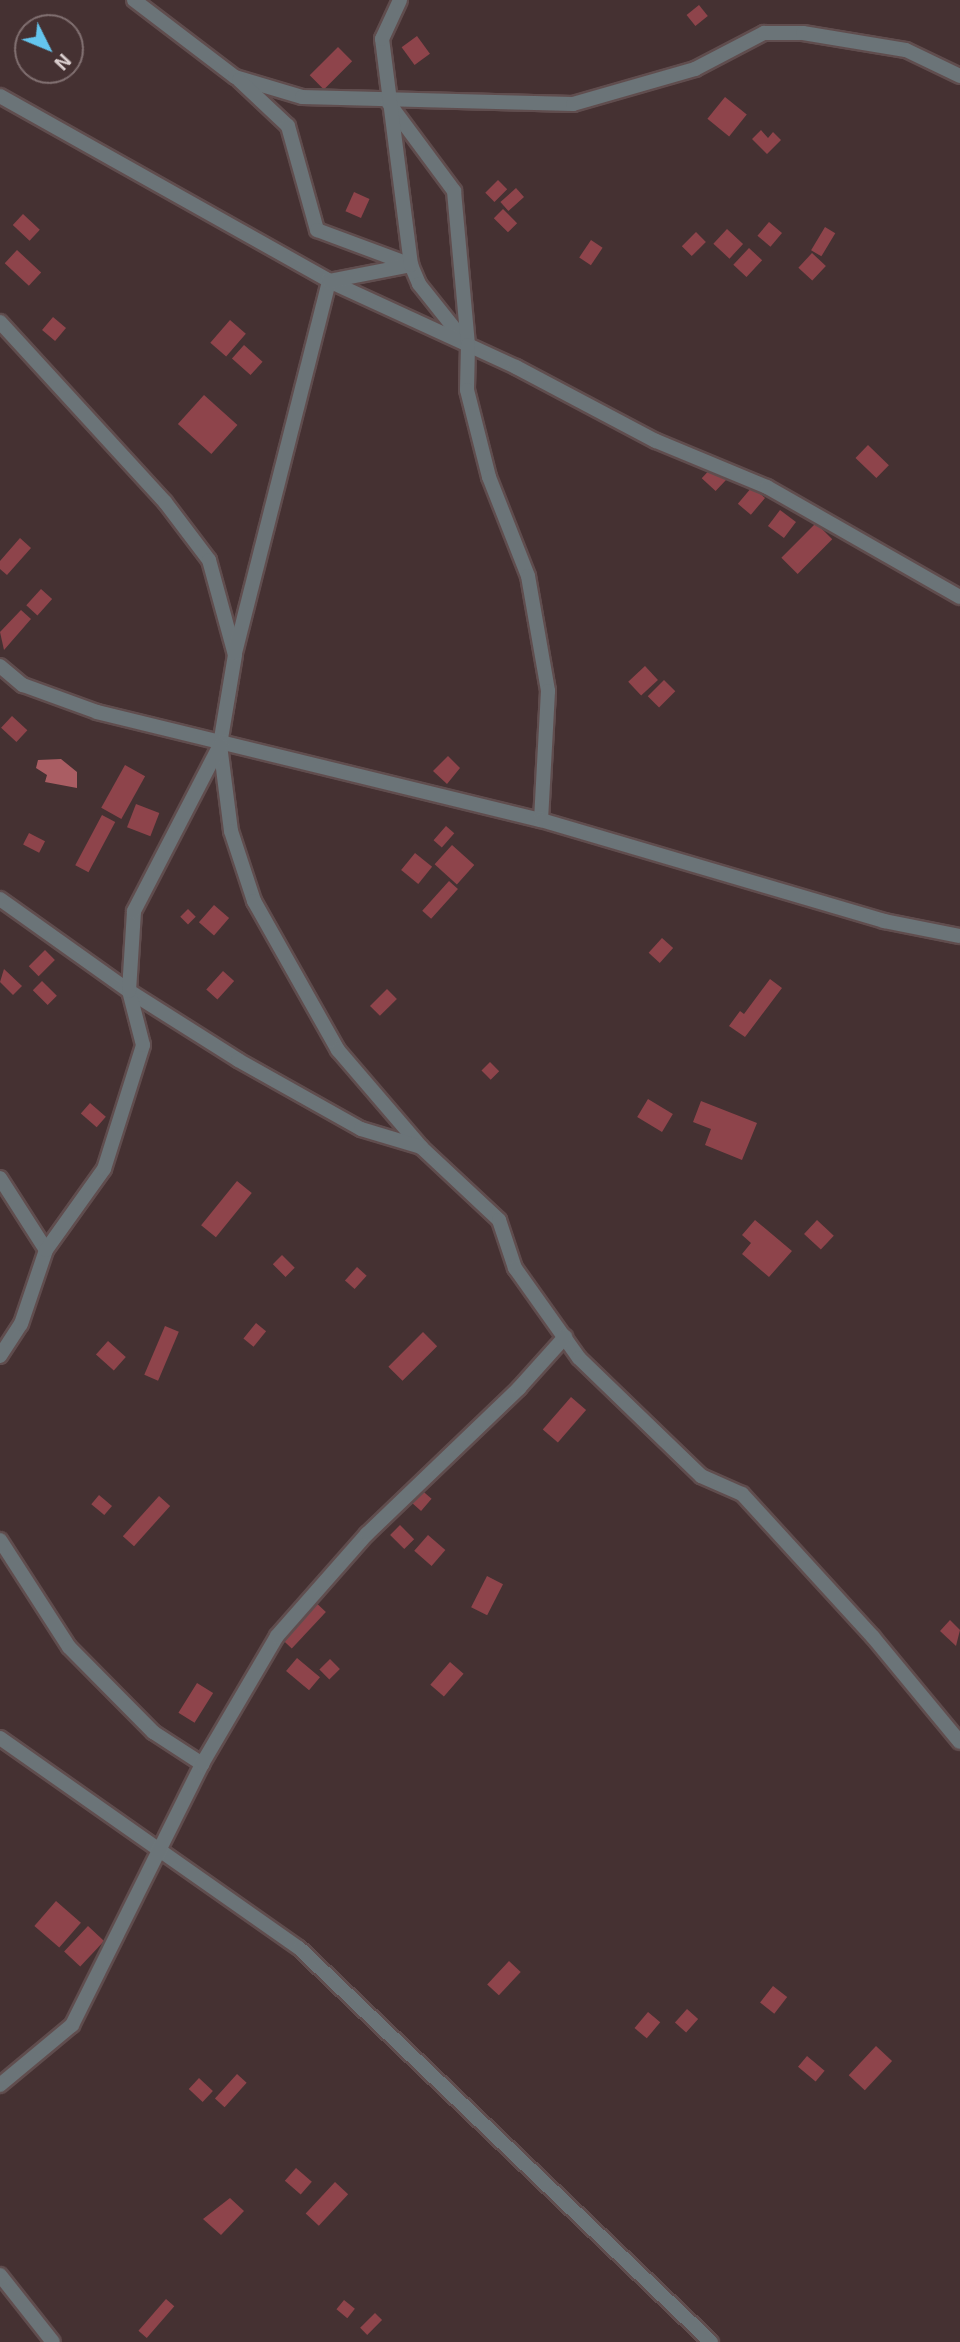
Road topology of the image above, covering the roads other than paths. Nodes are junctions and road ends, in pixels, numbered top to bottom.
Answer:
1 (134, 0) edge
2 (400, 0) edge
3 (960, 76) edge
4 (235, 77) junction
5 (0, 96) edge
6 (388, 102) junction
7 (411, 265) junction
8 (329, 281) junction
9 (0, 322) edge
10 (468, 345) junction
11 (960, 597) edge
12 (235, 655) junction
13 (0, 666) edge
14 (220, 745) junction
15 (541, 820) junction
16 (0, 899) edge
17 (960, 936) edge
18 (129, 991) junction
19 (421, 1147) junction
20 (0, 1178) edge
21 (46, 1250) junction
22 (565, 1337) junction
23 (0, 1356) edge
24 (0, 1540) edge
25 (0, 1738) edge
26 (960, 1742) edge
27 (202, 1764) junction
28 (159, 1849) junction
29 (0, 2085) edge
30 (0, 2275) edge
31 (53, 2342) edge
32 (711, 2342) edge

1 - 4 street
2 - 6 street
3 - 6 street
4 - 6 street
4 - 7 street
5 - 8 street
6 - 7 street
6 - 10 street
7 - 8 street
7 - 10 street
8 - 10 street
8 - 12 street
9 - 12 street
10 - 11 street
10 - 15 street
12 - 14 street
13 - 14 street
14 - 15 street
14 - 18 street
14 - 19 street
15 - 17 street
16 - 18 street
18 - 19 street
18 - 21 street
19 - 22 street
20 - 21 street
21 - 23 street
22 - 26 street
22 - 27 street
24 - 27 street
25 - 28 street
27 - 28 street
28 - 29 street
28 - 32 street
30 - 31 street

